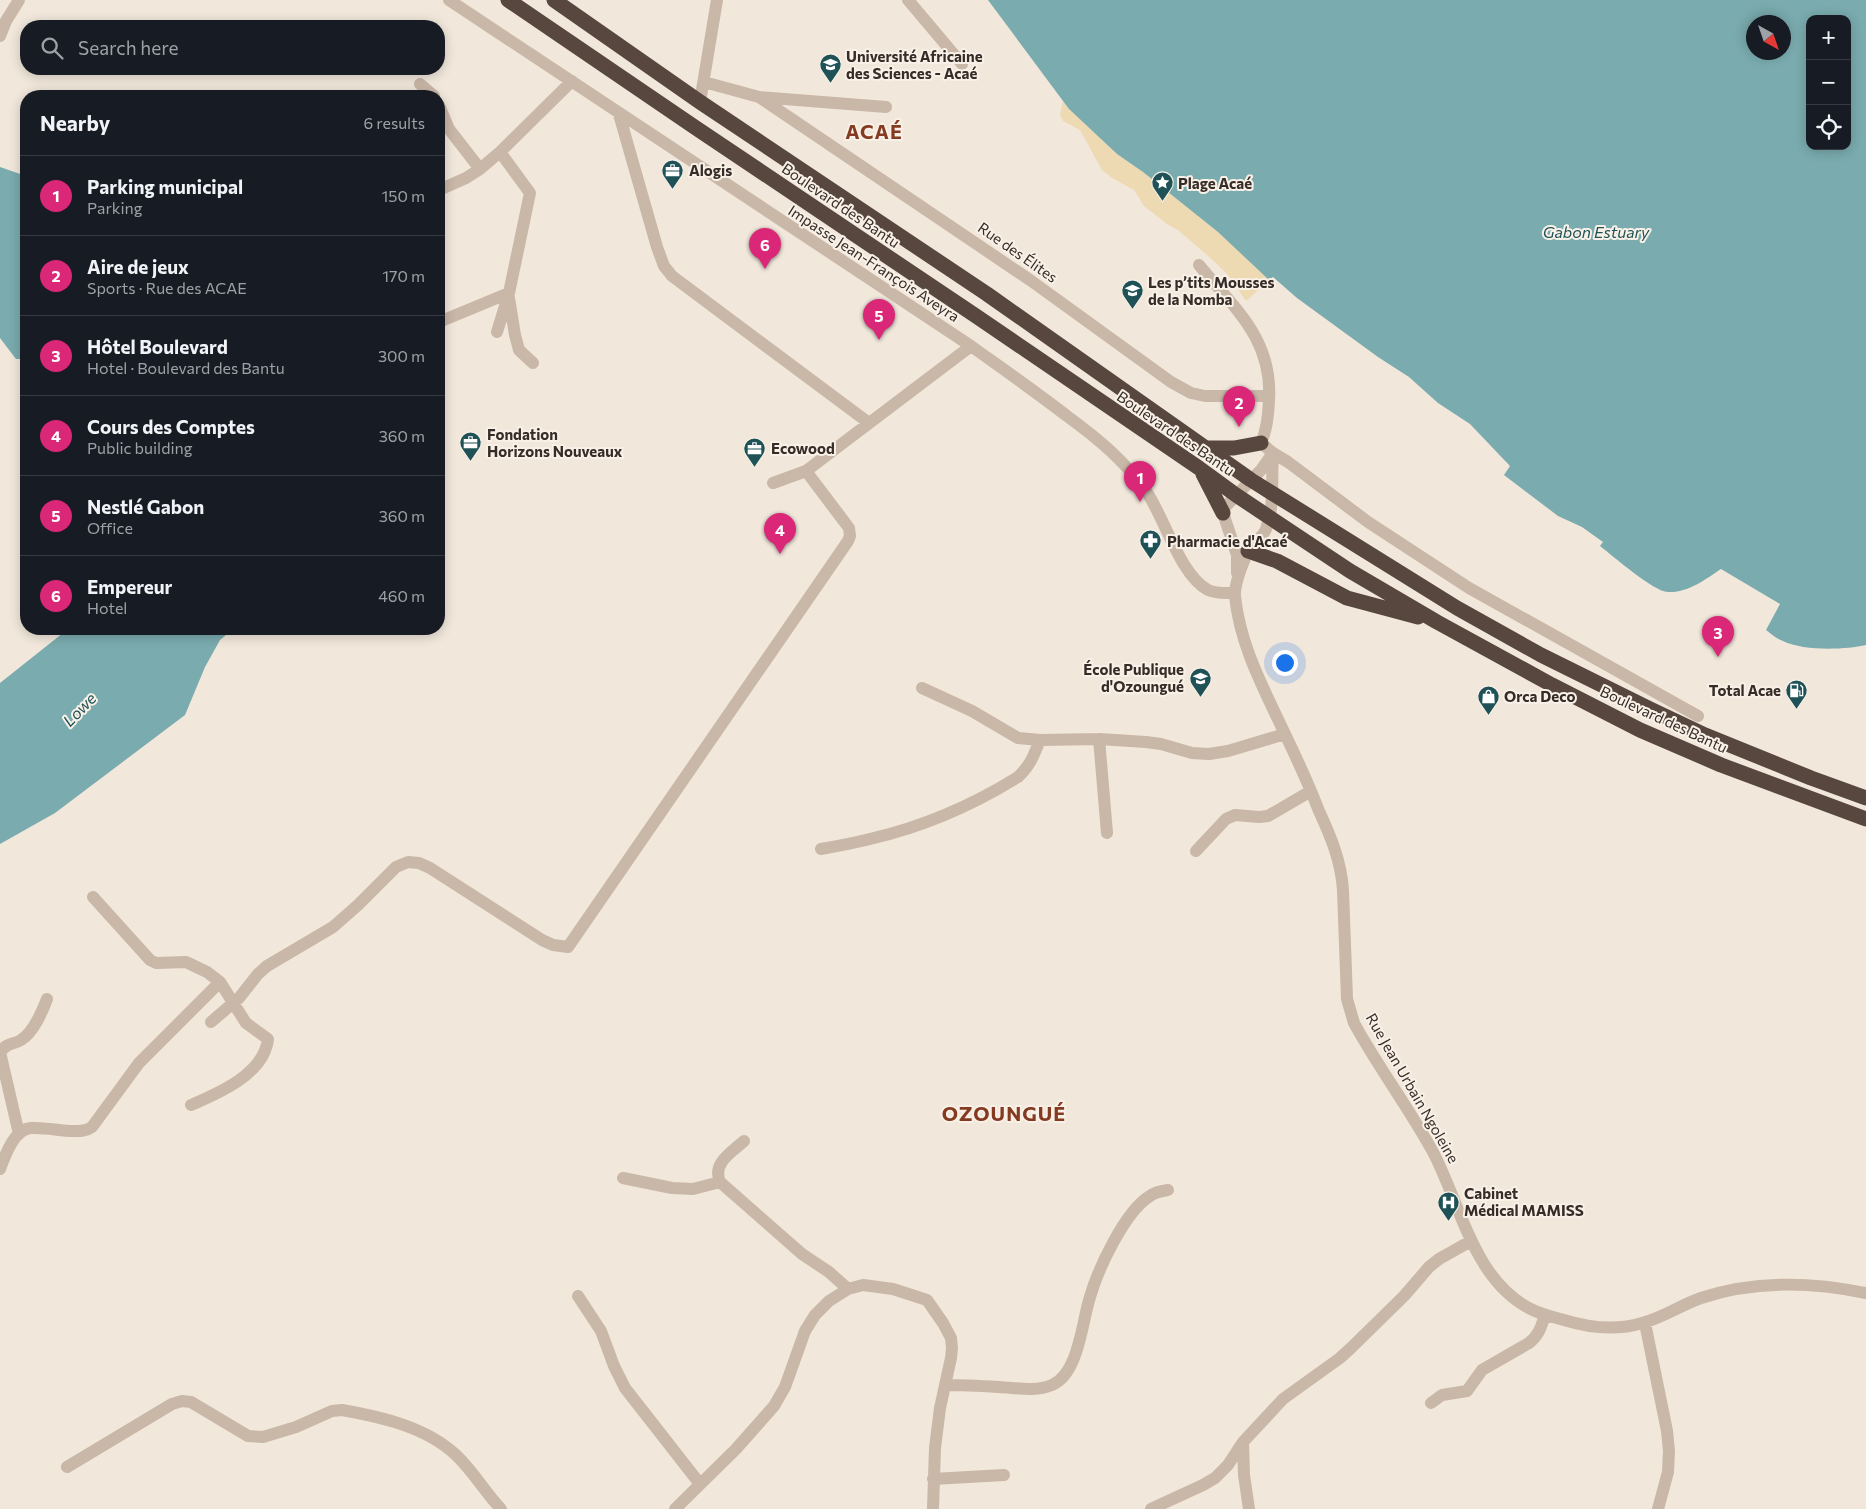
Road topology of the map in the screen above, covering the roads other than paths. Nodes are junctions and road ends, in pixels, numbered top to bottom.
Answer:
1 (19, 0) edge
2 (449, 0) edge
3 (508, 0) edge
4 (554, 0) edge
5 (717, 0) edge
6 (908, 0) edge
7 (0, 36) edge
8 (962, 64) dead end
9 (572, 81) junction
10 (704, 82) junction
11 (420, 84) dead end
12 (427, 90) edge
13 (759, 97) junction
14 (700, 102) junction
15 (886, 107) dead end
16 (619, 114) junction
17 (445, 119) edge
18 (500, 152) junction
19 (480, 169) junction
20 (445, 187) edge
21 (1199, 265) dead end
22 (509, 293) junction
23 (445, 320) edge
24 (497, 332) dead end
25 (971, 346) junction
26 (533, 363) dead end
27 (1269, 396) junction
28 (869, 422) junction
29 (1206, 448) junction
30 (1267, 448) junction
31 (1199, 468) junction
32 (806, 471) junction
33 (1252, 480) junction
34 (772, 483) dead end
35 (1272, 493) junction
36 (1236, 495) junction
37 (1223, 513) junction
38 (1268, 517) junction
39 (1248, 551) junction
40 (1236, 587) junction
41 (1437, 622) junction
42 (922, 688) dead end
43 (1698, 716) dead end
44 (1286, 734) junction
45 (1099, 739) junction
46 (1040, 740) junction
47 (1311, 790) junction
48 (1866, 798) edge
49 (1866, 819) edge
50 (1107, 833) dead end
51 (821, 849) dead end
52 (1196, 851) dead end
53 (92, 896) dead end
54 (220, 982) junction
55 (47, 999) dead end
56 (233, 1004) junction
57 (210, 1022) dead end
58 (191, 1105) dead end
59 (19, 1134) junction
60 (744, 1141) dead end
61 (0, 1169) edge
62 (623, 1178) dead end
63 (720, 1182) junction
64 (1168, 1190) dead end
65 (1471, 1241) junction
66 (848, 1290) junction
67 (1866, 1292) edge
68 (578, 1296) dead end
69 (1545, 1315) junction
70 (1645, 1323) junction
71 (946, 1385) junction
72 (1431, 1403) dead end
73 (1243, 1442) junction
74 (67, 1467) dead end
75 (1004, 1475) dead end
76 (933, 1479) junction
77 (700, 1484) junction
78 (501, 1509) edge
79 (675, 1509) edge
80 (933, 1509) edge
81 (1152, 1509) edge
82 (1249, 1509) edge
83 (1658, 1509) edge

1 - 7 street
2 - 9 street, Impasse Jean-François Aveyra
3 - 31 highway, Boulevard des Bantu
4 - 14 highway, Boulevard des Bantu
5 - 10 street
6 - 8 street
9 - 16 street, Impasse Jean-François Aveyra
9 - 18 street
10 - 13 street
10 - 14 street
11 - 12 street
13 - 15 street
13 - 27 street, Rue des Élites
14 - 29 highway, Boulevard des Bantu
16 - 25 street, Impasse Jean-François Aveyra
16 - 28 street
17 - 19 street
18 - 19 street
18 - 22 street
19 - 20 street
21 - 27 street
22 - 23 street
22 - 24 street
22 - 26 street
25 - 28 street
25 - 40 street, Impasse Jean-François Aveyra
27 - 30 street
28 - 32 street
29 - 30 highway
29 - 33 highway, Boulevard des Bantu
30 - 33 street
30 - 35 street
30 - 43 street
31 - 36 highway, Boulevard des Bantu
31 - 37 highway
32 - 34 street
32 - 56 street
33 - 35 highway, Boulevard des Bantu
33 - 36 street
35 - 38 street
35 - 48 highway, Boulevard des Bantu
36 - 37 street
36 - 38 highway, Boulevard des Bantu
37 - 40 street, Rue Jean Urbain Ngoleine
38 - 39 street
38 - 41 highway, Boulevard des Bantu
39 - 40 street
39 - 41 highway
40 - 44 street, Rue Jean Urbain Ngoleine
41 - 49 highway, Boulevard des Bantu
42 - 46 street
44 - 45 street
44 - 47 street, Rue Jean Urbain Ngoleine
45 - 46 street
45 - 50 street
46 - 51 street
47 - 52 street
47 - 65 street, Rue Jean Urbain Ngoleine
53 - 54 street
54 - 56 street
54 - 59 street
55 - 59 street
56 - 57 street
56 - 58 street
59 - 61 street
60 - 63 street
62 - 63 street
63 - 66 street
64 - 71 street
65 - 69 street, Rue Jean Urbain Ngoleine
65 - 73 street
66 - 71 street
66 - 77 street
67 - 70 street, Rue Jean Urbain Ngoleine
68 - 77 street
69 - 70 street, Rue Jean Urbain Ngoleine
69 - 72 street
70 - 83 street
71 - 76 street
73 - 81 street
73 - 82 street
74 - 78 street
75 - 76 street
76 - 80 street
77 - 79 street

